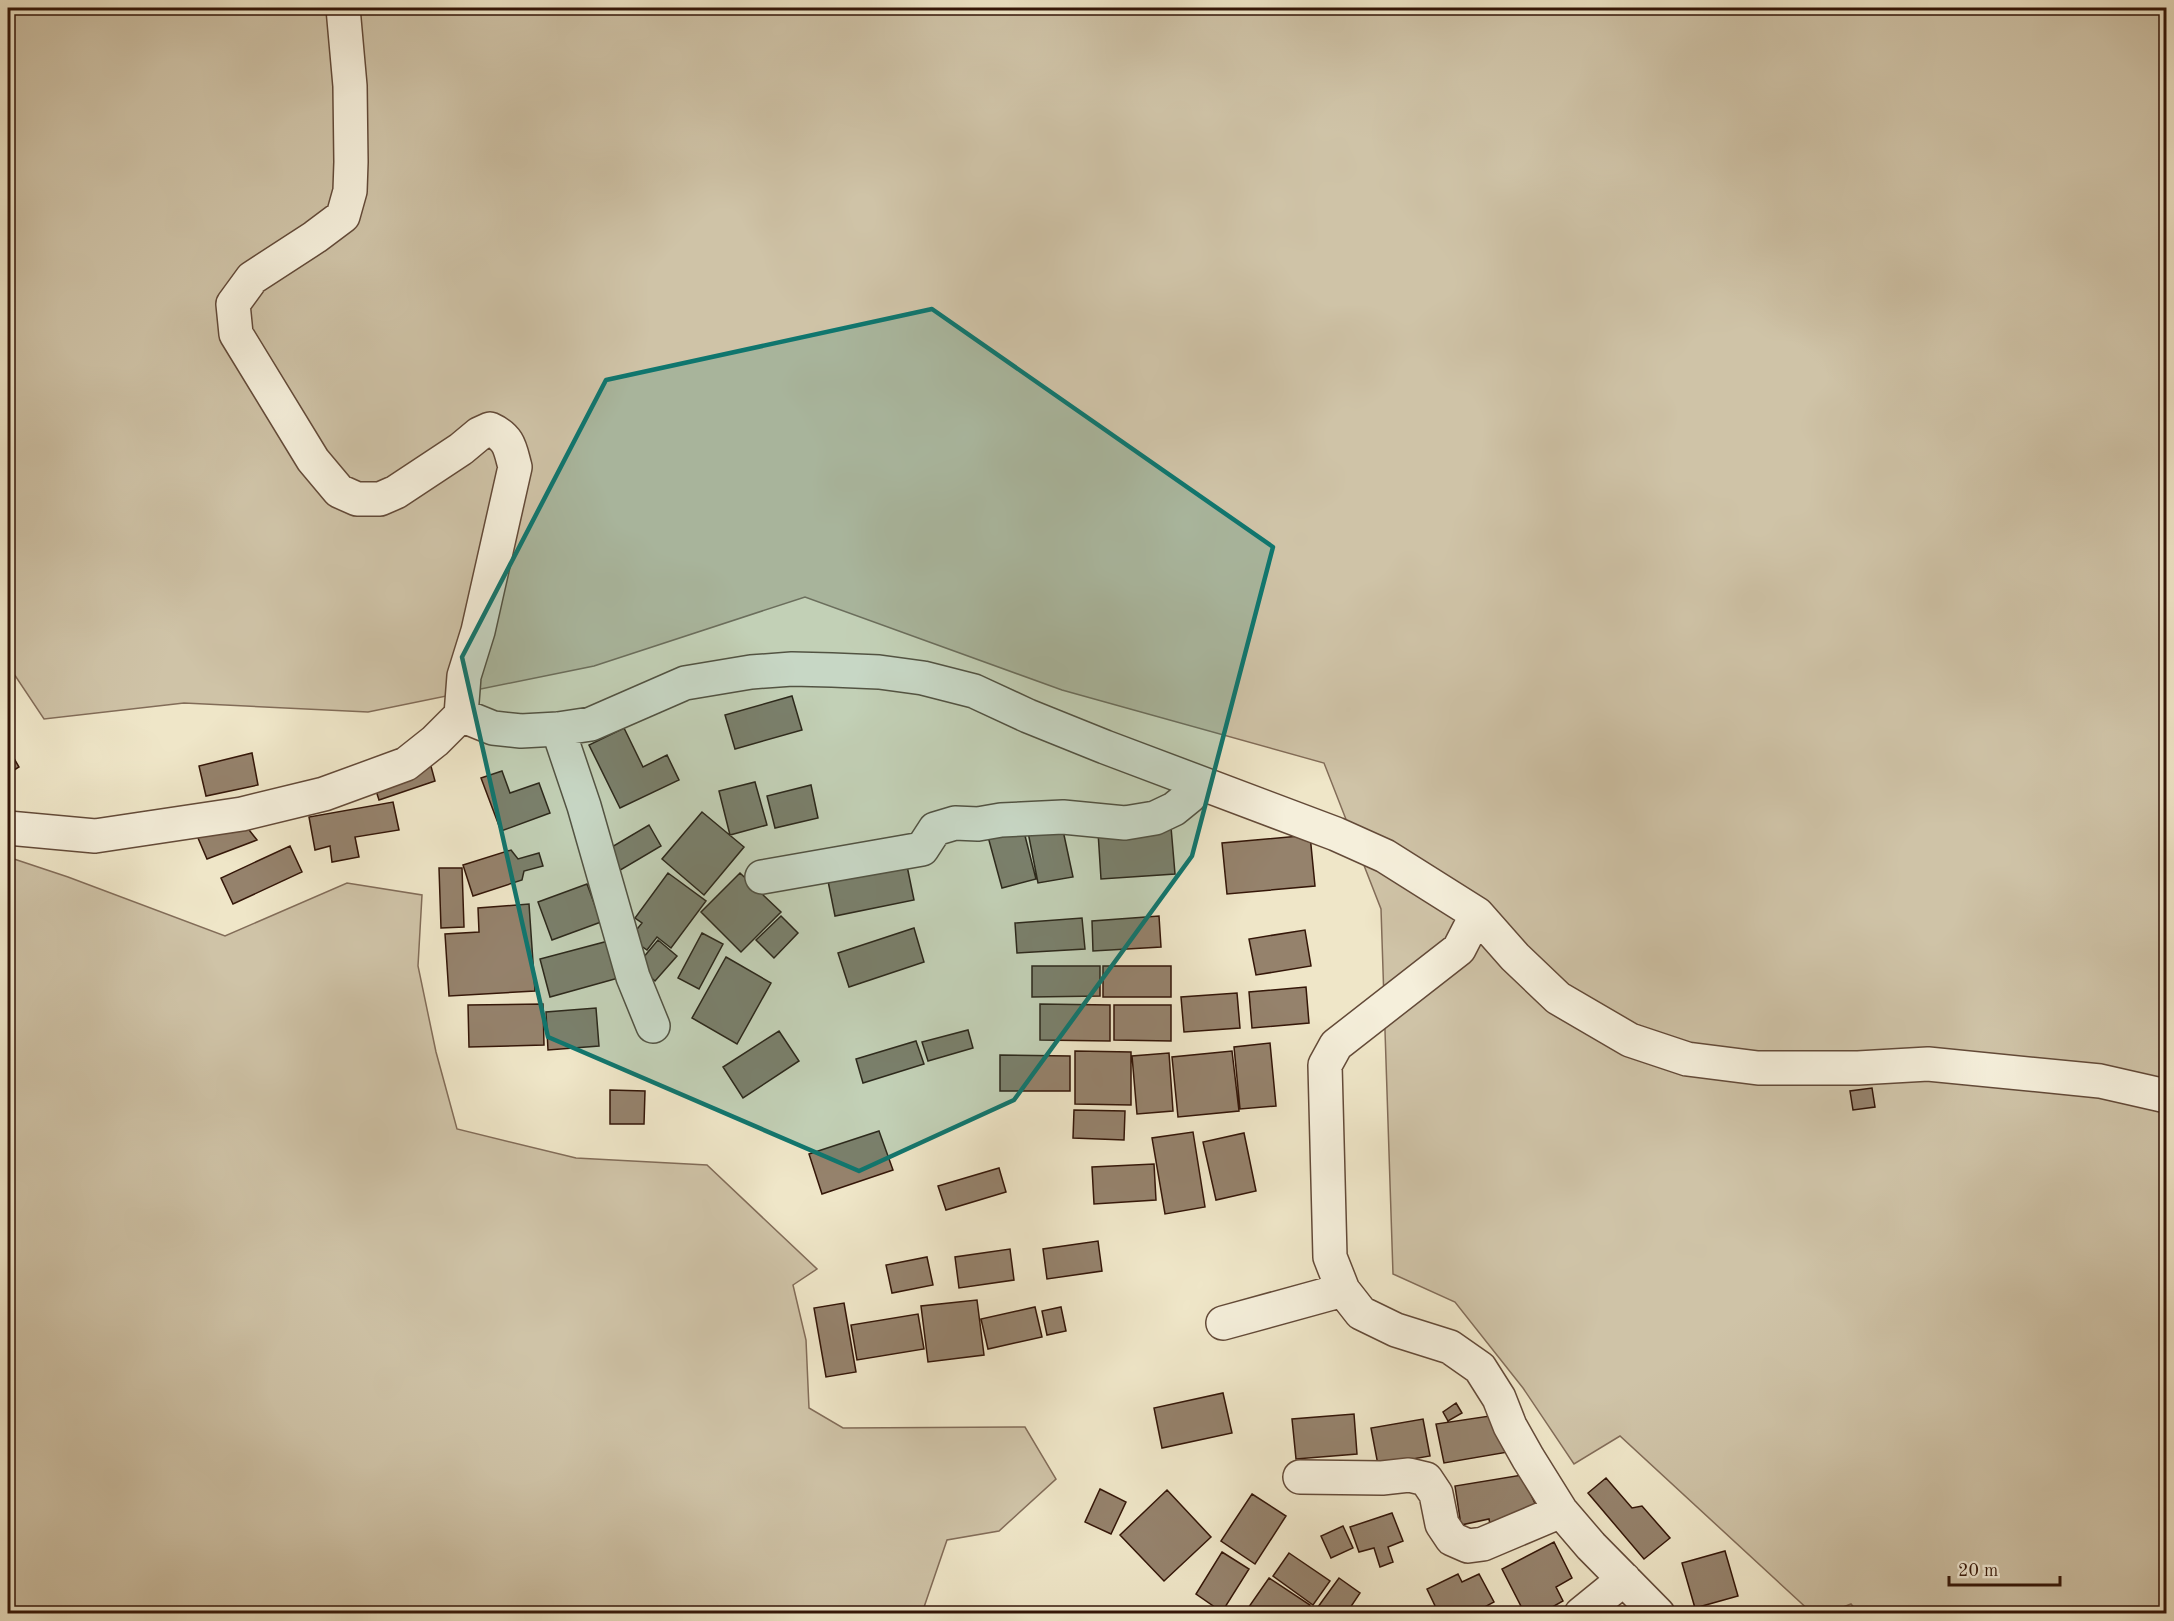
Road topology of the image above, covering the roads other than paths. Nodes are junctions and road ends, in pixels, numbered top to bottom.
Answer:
1 (343, 8) edge
2 (460, 715) junction
3 (558, 729) junction
4 (1197, 783) junction
5 (8, 828) edge
6 (762, 877) dead end
7 (1477, 914) junction
8 (652, 1026) dead end
9 (2166, 1096) edge
10 (1343, 1290) junction
11 (1224, 1323) dead end
12 (1300, 1477) dead end
13 (1561, 1511) junction
14 (1624, 1580) junction
15 (1581, 1614) edge
16 (1658, 1614) edge

1 - 2 street
2 - 3 street
2 - 5 street
3 - 4 street
3 - 8 street
4 - 6 street
4 - 7 street
7 - 9 street
7 - 10 street
10 - 11 street
10 - 13 street
12 - 13 street
13 - 14 street
14 - 15 street
14 - 16 street

